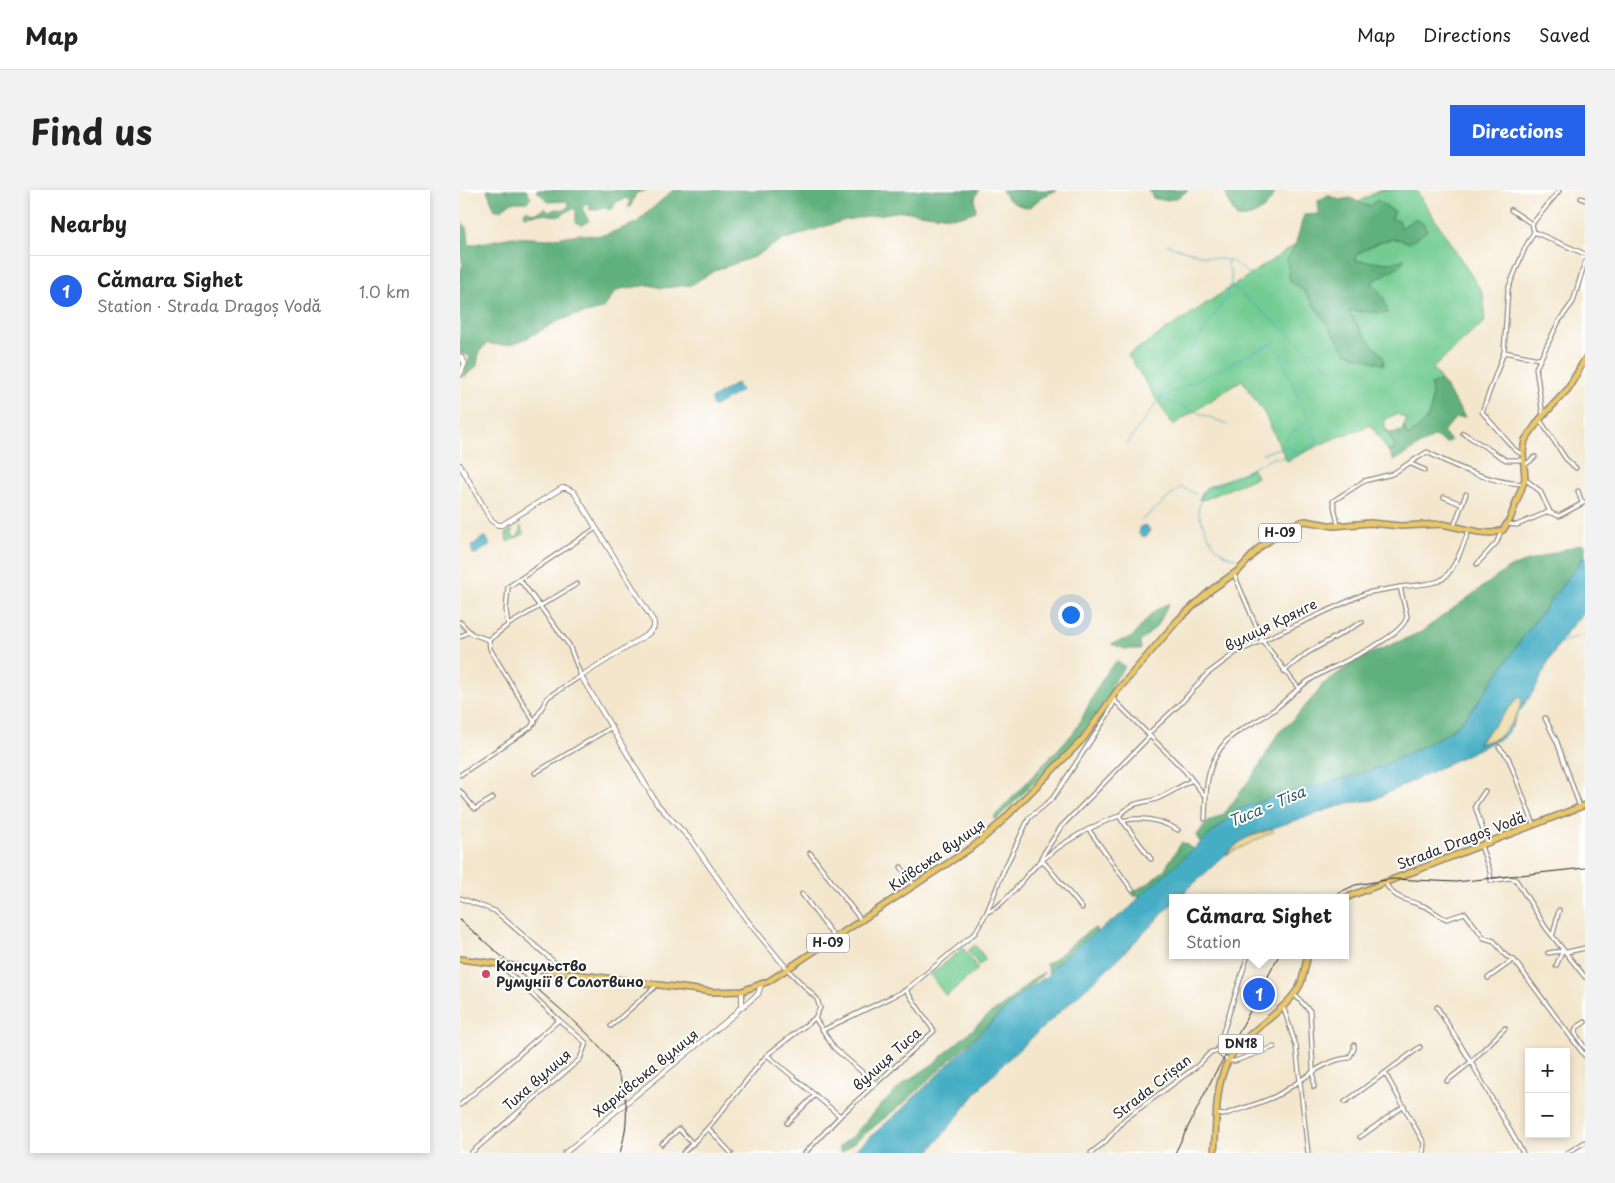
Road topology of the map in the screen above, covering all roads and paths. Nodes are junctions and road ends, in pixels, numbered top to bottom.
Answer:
1 (1560, 191) dead end
2 (1581, 198) dead end
3 (1585, 200) edge
4 (1511, 210) dead end
5 (1532, 224) junction
6 (1534, 232) junction
7 (1585, 254) edge
8 (1585, 262) edge
9 (1504, 352) junction
10 (460, 356) edge
11 (1539, 359) junction
12 (1585, 359) edge
13 (460, 374) edge
14 (1541, 418) junction
15 (1463, 433) dead end
16 (1536, 457) dead end
17 (1524, 460) junction
18 (1409, 463) junction
19 (460, 465) edge
20 (1576, 468) dead end
21 (1425, 470) dead end
22 (1524, 481) junction
23 (1578, 491) dead end
24 (1466, 494) dead end
25 (1444, 498) dead end
26 (1584, 502) edge
27 (1461, 504) junction
28 (1550, 512) junction
29 (1508, 524) junction
30 (1338, 526) junction
31 (1454, 526) junction
32 (596, 528) junction
33 (1469, 530) junction
34 (1500, 531) junction
35 (1477, 564) dead end
36 (1234, 574) junction
37 (520, 580) junction
38 (577, 584) dead end
39 (1400, 587) junction
40 (540, 606) junction
41 (460, 622) edge
42 (1362, 622) dead end
43 (508, 626) junction
44 (468, 632) junction
45 (460, 637) edge
46 (489, 640) junction
47 (1262, 640) junction
48 (1284, 671) junction
49 (581, 676) junction
50 (1299, 689) junction
51 (1114, 699) junction
52 (1545, 718) dead end
53 (535, 722) junction
54 (612, 727) junction
55 (1149, 735) junction
56 (1499, 747) dead end
57 (535, 773) dead end
58 (460, 774) edge
59 (1192, 780) junction
60 (460, 791) edge
61 (1485, 792) dead end
62 (1204, 795) junction
63 (493, 798) dead end
64 (1582, 806) edge
65 (1119, 816) junction
66 (1205, 819) dead end
67 (1122, 821) junction
68 (1534, 825) junction
69 (1089, 830) junction
70 (1178, 830) dead end
71 (1488, 842) junction
72 (1480, 846) junction
73 (810, 853) dead end
74 (1151, 859) dead end
75 (1042, 860) junction
76 (901, 867) dead end
77 (1385, 882) junction
78 (915, 885) junction
79 (1132, 890) dead end
80 (802, 894) dead end
81 (1349, 896) edge
82 (460, 898) edge
83 (1082, 908) dead end
84 (1559, 910) dead end
85 (987, 912) junction
86 (862, 921) junction
87 (1553, 935) junction
88 (836, 938) junction
89 (1585, 948) edge
90 (1562, 950) junction
91 (1567, 952) junction
92 (1548, 953) dead end
93 (1247, 959) edge
94 (1307, 959) edge
95 (460, 960) edge
96 (1514, 960) junction
97 (505, 966) junction
98 (1556, 966) dead end
99 (788, 970) junction
100 (567, 974) junction
101 (1585, 977) edge
102 (1488, 978) dead end
103 (761, 985) junction
104 (656, 986) junction
105 (906, 990) junction
106 (742, 991) junction
107 (1294, 994) junction
108 (1282, 1004) junction
109 (1437, 1007) dead end
110 (740, 1009) junction
111 (815, 1018) junction
112 (559, 1020) junction
113 (1585, 1022) edge
114 (611, 1026) dead end
115 (1505, 1028) dead end
116 (823, 1030) junction
117 (1354, 1045) dead end
118 (1274, 1046) dead end
119 (1420, 1047) dead end
120 (1585, 1048) edge
121 (1217, 1051) junction
122 (767, 1055) junction
123 (1585, 1056) edge
124 (1228, 1061) junction
125 (1470, 1062) junction
126 (1312, 1073) junction
127 (1385, 1073) junction
128 (1447, 1081) dead end
129 (1300, 1082) junction
130 (876, 1084) junction
131 (1314, 1087) dead end
132 (815, 1095) junction
133 (1345, 1102) dead end
134 (460, 1105) edge
135 (1404, 1106) junction
136 (1218, 1114) junction
137 (840, 1116) junction
138 (786, 1123) dead end
139 (708, 1128) junction
140 (1360, 1137) dead end
141 (1585, 1142) edge
142 (662, 1144) dead end
143 (693, 1144) junction
144 (471, 1153) edge
145 (565, 1153) edge
146 (683, 1153) edge
147 (731, 1153) edge
148 (805, 1153) edge
149 (1091, 1153) edge
150 (1214, 1153) edge
151 (1308, 1153) edge
152 (1423, 1153) edge
153 (1523, 1153) edge
154 (1567, 1153) edge

1 - 5 street
2 - 3 street
4 - 5 street
5 - 6 street
6 - 7 street
6 - 9 street
8 - 11 street
9 - 11 street
9 - 17 street
10 - 13 street
11 - 14 street
12 - 14 main road
14 - 17 main road
14 - 20 street
15 - 17 street
16 - 17 street
17 - 22 main road
18 - 21 street
18 - 22 street
18 - 30 street
19 - 32 street
22 - 28 street
22 - 29 main road
23 - 26 street
24 - 27 street
25 - 27 street
26 - 28 street
27 - 31 street
28 - 29 street
29 - 34 main road
30 - 31 main road, Н-09
30 - 36 main road, Н-09
31 - 33 main road, Н-09
32 - 37 street
32 - 49 street
33 - 34 main road, Н-09
33 - 39 street, вулиця Крянге
34 - 35 street
36 - 47 street
36 - 51 main road, Н-09
37 - 40 street
37 - 43 street
38 - 40 street
39 - 47 street, вулиця Крянге
39 - 50 street
40 - 43 street
40 - 49 street
41 - 44 street
42 - 48 street
43 - 46 street
44 - 45 street
44 - 46 street
46 - 53 street
47 - 48 street
47 - 55 street, вулиця Крянге
48 - 50 street
49 - 53 street
49 - 54 street
50 - 62 street
51 - 55 street
51 - 78 main road, Київська вулиця / Н-09
51 - 85 street
52 - 64 street
53 - 58 street
54 - 57 street
54 - 99 street
55 - 59 street
55 - 75 street, вулиця Крянге
56 - 68 street
59 - 62 street
59 - 65 street
60 - 63 street
61 - 71 street
62 - 66 street
64 - 68 main road, Strada Dragoș Vodă
65 - 67 street
65 - 69 street
67 - 70 street
67 - 74 street
68 - 71 main road, Strada Dragoș Vodă
69 - 75 street
69 - 79 street
71 - 72 main road, Strada Dragoș Vodă
72 - 77 main road, Strada Dragoș Vodă
72 - 87 street
73 - 86 street
75 - 83 street
75 - 85 street
76 - 78 street
77 - 81 main road, Strada Dragoș Vodă
77 - 96 street
78 - 86 main road, Київська вулиця / Н-09
80 - 88 street
82 - 100 street
84 - 87 street
85 - 105 street
86 - 88 main road, Київська вулиця / Н-09
87 - 90 street
88 - 99 main road, Київська вулиця / Н-09
89 - 91 street
90 - 91 street
90 - 92 street
90 - 98 street
91 - 101 street
93 - 121 street
94 - 107 main road, DN18
95 - 97 main road, Н-09
96 - 102 street
96 - 123 street
97 - 100 main road, Н-09
97 - 112 street
99 - 103 main road, Київська вулиця / Н-09
99 - 111 street
100 - 104 main road, Н-09
103 - 106 main road, Київська вулиця / Н-09
103 - 110 street, Харківська вулиця
104 - 106 main road, Н-09
104 - 114 street
105 - 116 street
105 - 130 street, вулиця Тиса
106 - 110 street
107 - 108 main road, DN18
107 - 126 street
108 - 124 main road, DN18
108 - 129 street
109 - 125 street
110 - 145 street, Харківська вулиця
111 - 116 street
111 - 122 street
112 - 134 street
112 - 144 street, Тиха вулиця
113 - 120 street
115 - 125 street
116 - 130 street
117 - 126 street
118 - 124 street
119 - 127 street
121 - 124 street
121 - 149 street, Strada Crișan
122 - 132 street
122 - 139 street
124 - 136 main road, DN18
125 - 128 street
125 - 153 street
126 - 129 street
126 - 131 street
127 - 133 street
127 - 135 street
129 - 136 street
129 - 151 street
130 - 137 street, вулиця Тиса
132 - 137 street
132 - 138 street
135 - 140 street
135 - 152 street
136 - 150 main road, DN18
137 - 148 street, вулиця Тиса
139 - 143 street
139 - 147 street
141 - 154 street
142 - 143 street
143 - 146 street

